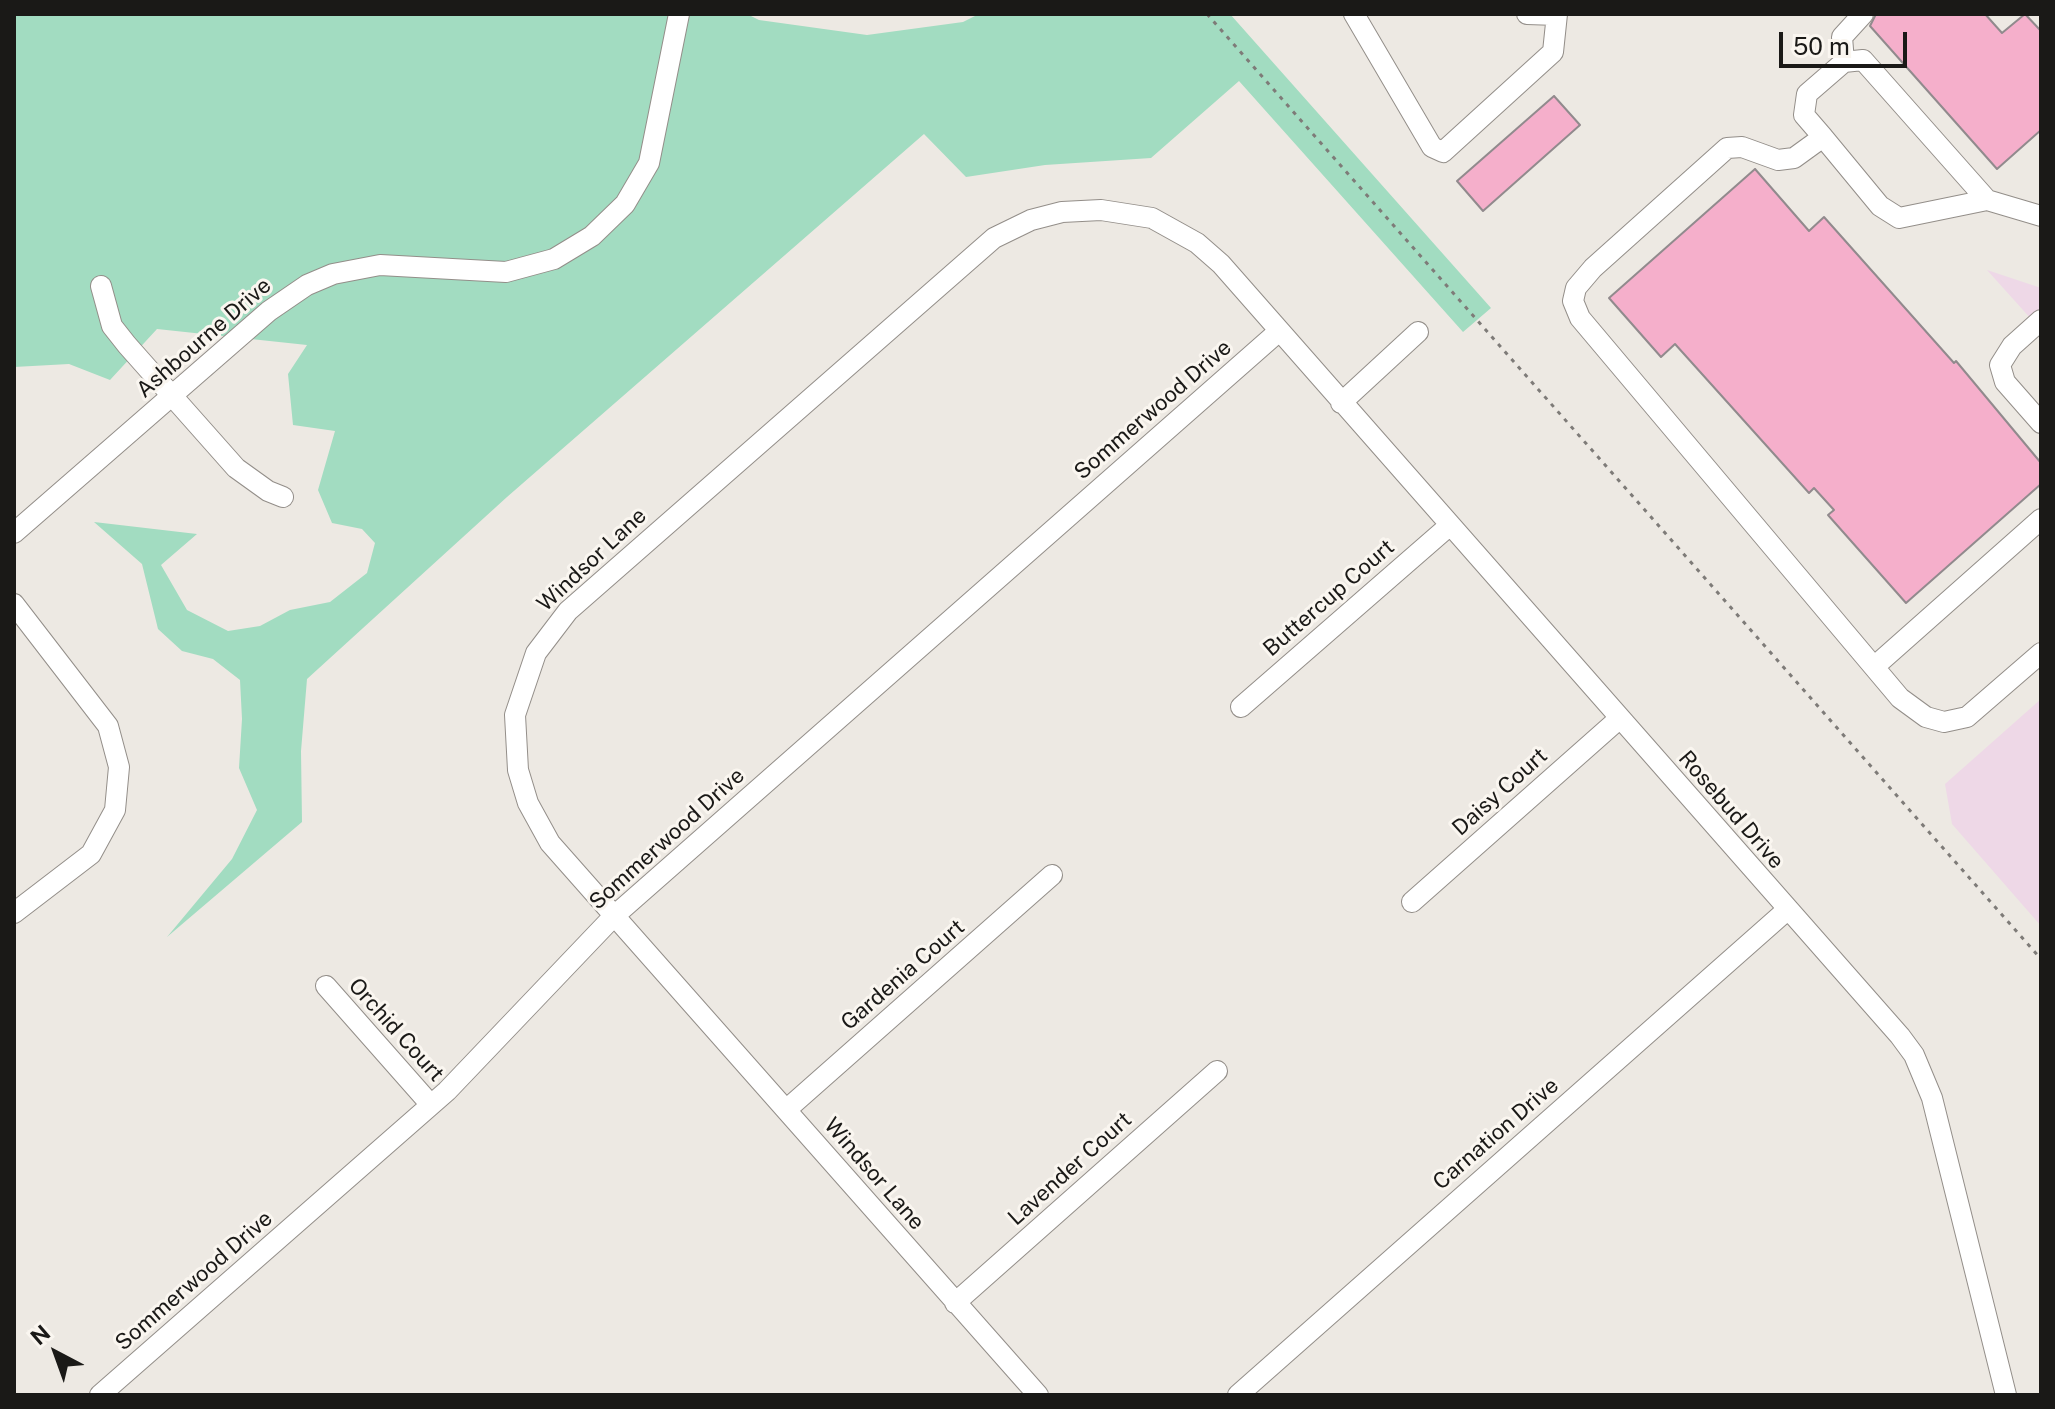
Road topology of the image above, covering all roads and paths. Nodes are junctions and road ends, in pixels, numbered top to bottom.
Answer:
1 (679, 14) edge
2 (1207, 14) edge
3 (1354, 14) edge
4 (1527, 14) edge
5 (1557, 14) edge
6 (1863, 14) edge
7 (1844, 62) junction
8 (1823, 137) junction
9 (1987, 200) junction
10 (2041, 216) edge
11 (101, 286) dead end
12 (2041, 320) edge
13 (1278, 332) junction
14 (1418, 332) dead end
15 (172, 397) junction
16 (1341, 403) junction
17 (2041, 423) edge
18 (283, 497) dead end
19 (2041, 519) edge
20 (1449, 526) junction
21 (14, 533) edge
22 (14, 604) edge
23 (2041, 653) edge
24 (1874, 667) junction
25 (1241, 707) dead end
26 (1620, 718) junction
27 (1052, 875) dead end
28 (1412, 902) dead end
29 (1787, 910) junction
30 (14, 913) edge
31 (613, 917) junction
32 (2041, 959) edge
33 (326, 986) dead end
34 (1217, 1071) dead end
35 (431, 1105) junction
36 (786, 1110) junction
37 (955, 1303) junction
38 (100, 1395) edge
39 (1038, 1395) edge
40 (1238, 1395) edge
41 (2006, 1395) edge

1 - 15 street, Ashbourne Drive
2 - 32 path
3 - 5 street
4 - 5 street
6 - 7 street
7 - 8 street
7 - 9 street
8 - 9 street
8 - 24 street
9 - 10 street
11 - 15 street
12 - 17 street
13 - 16 street, Rosebud Drive
13 - 31 street, Sommerwood Drive
13 - 31 street, Windsor Lane
14 - 16 street
15 - 18 street
15 - 21 street, Ashbourne Drive
16 - 20 street, Rosebud Drive
19 - 24 street
20 - 25 street, Buttercup Court
20 - 26 street, Rosebud Drive
22 - 30 street
23 - 24 street
26 - 28 street, Daisy Court
26 - 29 street, Rosebud Drive
27 - 36 street, Gardenia Court
29 - 40 street, Carnation Drive
29 - 41 street, Rosebud Drive
31 - 35 street, Sommerwood Drive
31 - 36 street, Windsor Lane
33 - 35 street, Orchid Court
34 - 37 street, Lavender Court
35 - 38 street, Sommerwood Drive
36 - 37 street, Windsor Lane
37 - 39 street, Windsor Lane

